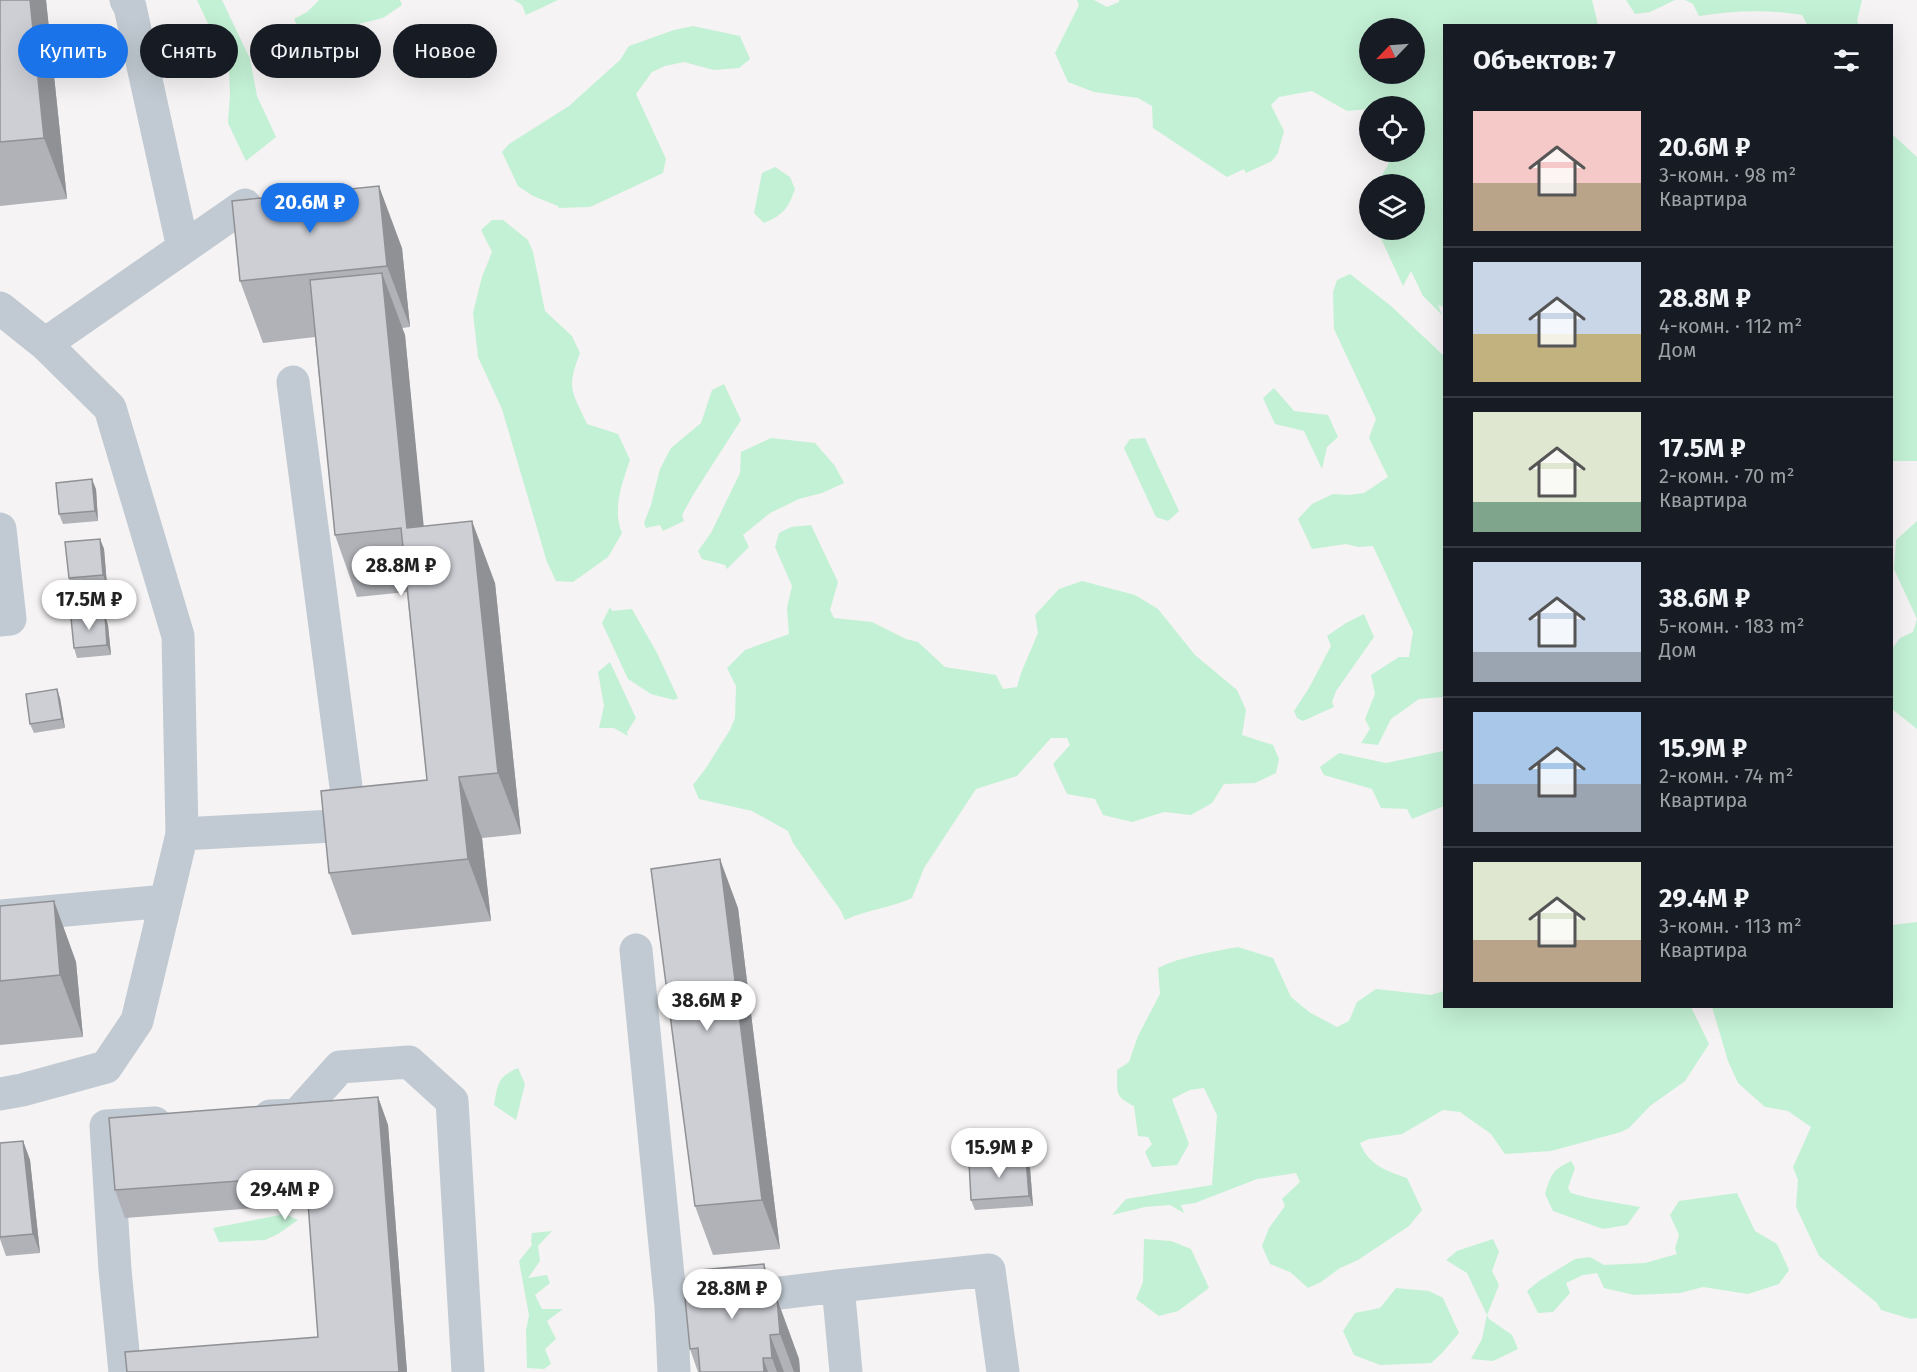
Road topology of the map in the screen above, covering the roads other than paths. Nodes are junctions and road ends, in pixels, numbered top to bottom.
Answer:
1 (126, 0) edge
2 (245, 205) edge
3 (183, 248) junction
4 (0, 308) edge
5 (45, 344) junction
6 (293, 382) dead end
7 (0, 529) edge
8 (0, 621) edge
9 (182, 834) junction
10 (166, 901) junction
11 (0, 916) edge
12 (636, 950) dead end
13 (0, 1094) edge
14 (237, 1118) edge
15 (190, 1121) edge
16 (838, 1286) junction
17 (670, 1306) junction
18 (125, 1372) edge
19 (468, 1372) edge
20 (674, 1372) edge
21 (846, 1372) edge
22 (1003, 1372) edge

1 - 3 lane
2 - 3 lane
3 - 5 lane
4 - 5 lane
5 - 9 lane
6 - 9 lane
7 - 8 lane
9 - 10 lane
10 - 11 lane
10 - 13 lane
12 - 17 lane
14 - 19 lane
15 - 18 lane
16 - 17 lane
16 - 21 lane
16 - 22 lane
17 - 20 lane

